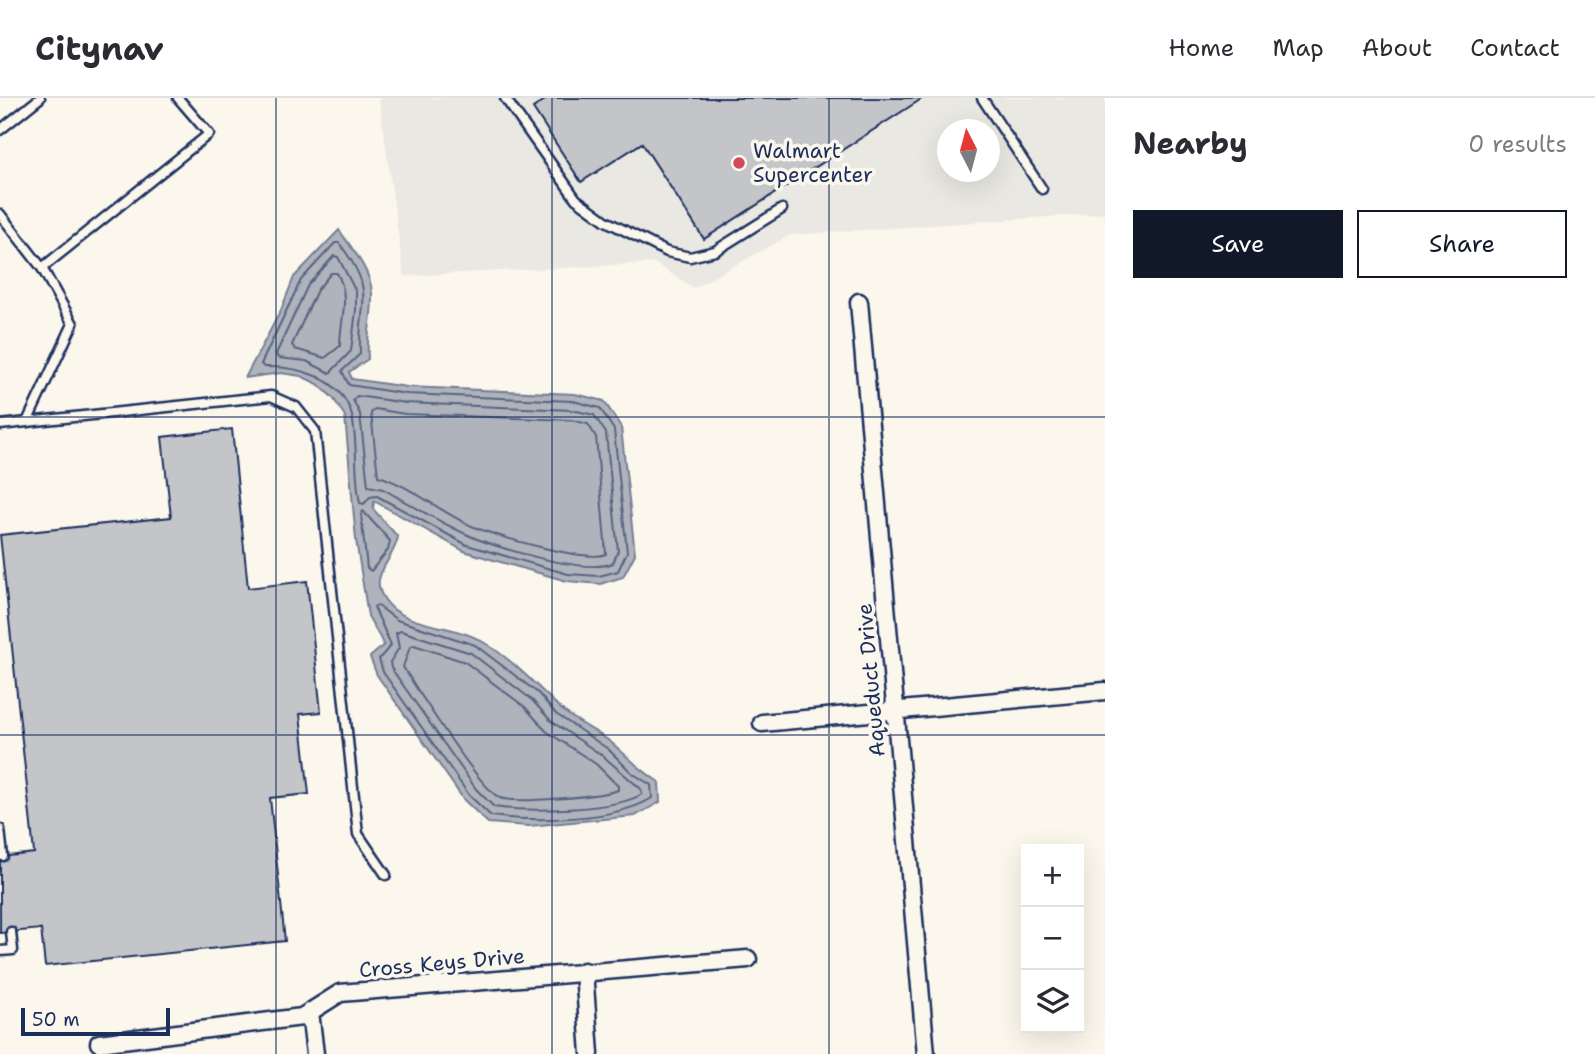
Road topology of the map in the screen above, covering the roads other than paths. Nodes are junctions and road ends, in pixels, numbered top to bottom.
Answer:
1 (40, 98) edge
2 (178, 98) edge
3 (505, 98) edge
4 (982, 98) edge
5 (0, 130) edge
6 (1042, 189) dead end
7 (782, 209) dead end
8 (0, 214) edge
9 (42, 268) junction
10 (859, 302) dead end
11 (27, 422) junction
12 (0, 425) edge
13 (1105, 691) edge
14 (894, 710) junction
15 (761, 723) dead end
16 (0, 829) edge
17 (3, 856) dead end
18 (386, 875) dead end
19 (11, 932) dead end
20 (0, 951) edge
21 (748, 959) dead end
22 (584, 971) junction
23 (310, 1012) junction
24 (99, 1043) dead end
25 (315, 1054) edge
26 (590, 1054) edge
27 (926, 1054) edge

1 - 5 lane
2 - 9 lane
3 - 7 lane
4 - 6 lane
8 - 9 lane
9 - 11 lane
10 - 14 street, Aqueduct Drive
11 - 12 lane
11 - 18 lane
13 - 14 street
14 - 15 street
14 - 27 street, Aqueduct Drive
16 - 17 lane
19 - 20 lane
21 - 22 street, Cross Keys Drive
22 - 23 street, Cross Keys Drive
22 - 26 street
23 - 24 street, Cross Keys Drive
23 - 25 street

